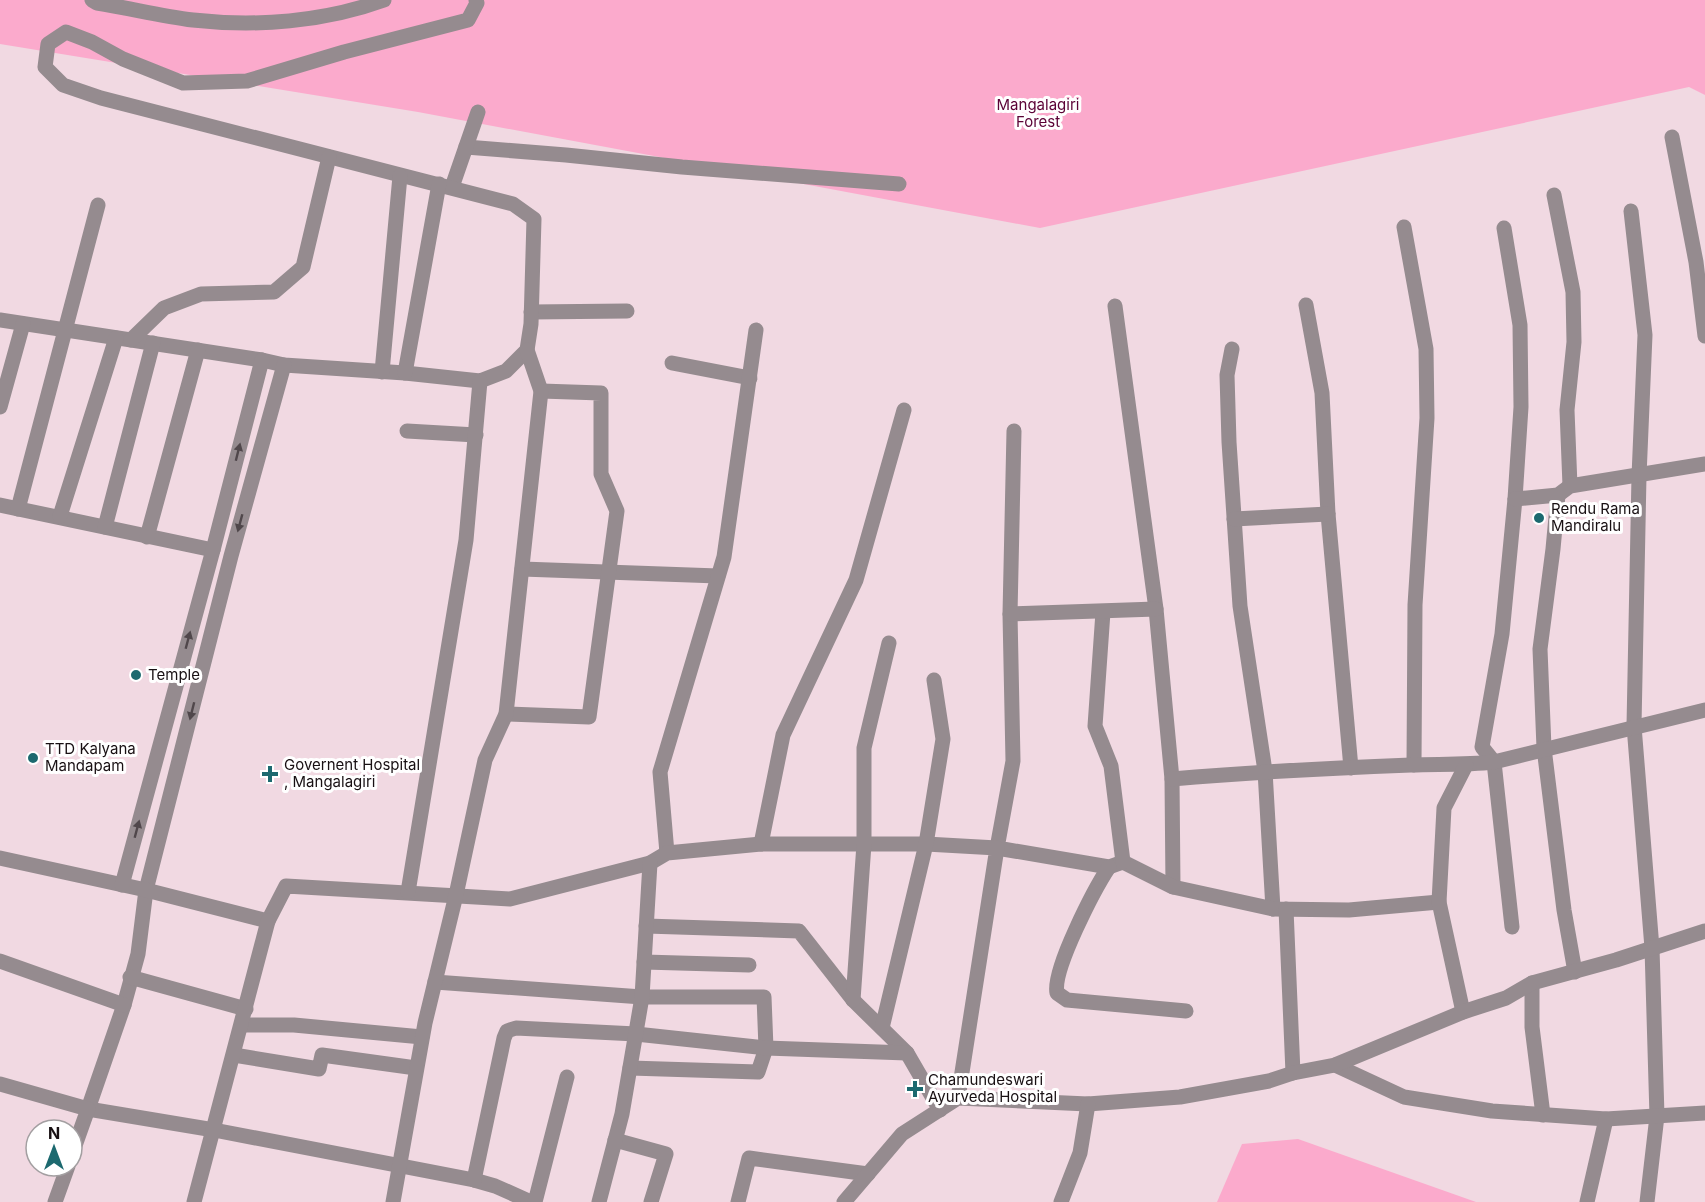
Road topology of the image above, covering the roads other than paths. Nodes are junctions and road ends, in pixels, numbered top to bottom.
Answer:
1 (92, 0) edge
2 (384, 0) edge
3 (476, 0) edge
4 (478, 112) dead end
5 (1672, 137) dead end
6 (466, 147) junction
7 (329, 157) junction
8 (399, 176) junction
9 (899, 184) dead end
10 (446, 186) junction
11 (1554, 195) dead end
12 (98, 206) dead end
13 (1631, 211) dead end
14 (1404, 227) dead end
15 (1504, 228) dead end
16 (1306, 305) dead end
17 (1115, 306) dead end
18 (627, 311) dead end
19 (531, 312) junction
20 (0, 320) edge
21 (23, 324) junction
22 (64, 330) junction
23 (756, 330) dead end
24 (1705, 336) edge
25 (124, 339) junction
26 (153, 343) junction
27 (1232, 349) dead end
28 (198, 350) junction
29 (527, 350) junction
30 (262, 360) junction
31 (672, 363) dead end
32 (284, 365) junction
33 (382, 372) junction
34 (405, 373) junction
35 (750, 378) junction
36 (480, 381) junction
37 (541, 391) junction
38 (0, 408) edge
39 (904, 410) dead end
40 (407, 431) dead end
41 (1014, 431) dead end
42 (476, 435) junction
43 (1705, 464) edge
44 (1639, 476) junction
45 (1564, 491) junction
46 (1515, 499) junction
47 (0, 505) edge
48 (18, 508) junction
49 (1328, 514) junction
50 (60, 516) junction
51 (1234, 519) junction
52 (105, 527) junction
53 (147, 537) junction
54 (213, 550) junction
55 (522, 569) junction
56 (609, 572) junction
57 (718, 576) junction
58 (1156, 609) junction
59 (1103, 612) junction
60 (1010, 614) junction
61 (889, 643) dead end
62 (934, 680) dead end
63 (177, 682) junction
64 (198, 688) junction
65 (1705, 710) edge
66 (506, 714) junction
67 (1634, 726) junction
68 (1544, 748) junction
69 (1494, 762) junction
70 (1414, 765) junction
71 (1466, 765) junction
72 (1351, 768) junction
73 (1265, 771) junction
74 (1172, 779) junction
75 (761, 844) junction
76 (864, 844) junction
77 (926, 844) junction
78 (997, 848) junction
79 (667, 853) junction
80 (0, 858) edge
81 (650, 863) junction
82 (1116, 865) junction
83 (122, 885) junction
84 (1173, 887) junction
85 (146, 890) junction
86 (408, 892) junction
87 (456, 895) junction
88 (1439, 902) junction
89 (1280, 909) junction
90 (268, 921) junction
91 (646, 926) junction
92 (1512, 927) dead end
93 (1705, 931) edge
94 (1652, 948) junction
95 (0, 961) edge
96 (644, 962) junction
97 (748, 965) dead end
98 (1575, 972) junction
99 (130, 978) junction
100 (435, 982) junction
101 (1532, 983) junction
102 (642, 997) junction
103 (853, 1000) junction
104 (124, 1005) junction
105 (246, 1010) junction
106 (1186, 1011) dead end
107 (1463, 1012) junction
108 (242, 1025) junction
109 (882, 1028) junction
110 (636, 1034) junction
111 (422, 1037) junction
112 (766, 1048) junction
113 (907, 1053) junction
114 (234, 1055) junction
115 (1335, 1065) junction
116 (416, 1068) junction
117 (630, 1068) junction
118 (1293, 1073) junction
119 (567, 1077) dead end
120 (0, 1084) edge
121 (958, 1098) junction
122 (1088, 1104) junction
123 (88, 1109) junction
124 (940, 1110) junction
125 (1705, 1113) edge
126 (1543, 1115) junction
127 (1657, 1116) junction
128 (1606, 1119) junction
129 (84, 1120) edge
130 (214, 1130) junction
131 (615, 1140) junction
132 (398, 1166) junction
133 (868, 1174) junction
134 (64, 1178) edge
135 (474, 1180) junction
136 (495, 1194) edge
137 (55, 1202) edge
138 (194, 1202) edge
139 (393, 1202) edge
140 (533, 1202) edge
141 (598, 1202) edge
142 (651, 1202) edge
143 (738, 1202) edge
144 (844, 1202) edge
145 (1061, 1202) edge
146 (1587, 1202) edge
147 (1647, 1202) edge

1 - 2 street
3 - 7 street
4 - 6 street
5 - 24 street
6 - 9 street
6 - 10 street
7 - 8 street
7 - 25 street
8 - 10 street
8 - 33 street
10 - 19 street
10 - 34 street
11 - 45 street
12 - 22 street
13 - 44 street
14 - 70 street
15 - 46 street
16 - 49 street
17 - 58 street
18 - 19 street
19 - 29 street
20 - 21 street
21 - 22 street
21 - 38 street
22 - 25 street
22 - 48 street
23 - 35 street
25 - 26 street
25 - 50 street
26 - 28 street
26 - 52 street
27 - 51 street
28 - 30 street
28 - 53 street
29 - 36 street
29 - 37 street
30 - 32 street
54 -> 30 street
31 - 35 street
32 - 33 street
32 -> 64 street
33 - 34 street
34 - 36 street
35 - 57 street
36 - 42 street
37 - 55 street
37 - 56 street
39 - 75 street
40 - 42 street
41 - 60 street
42 - 86 street
43 - 44 street
44 - 45 street
44 - 67 street
45 - 46 street
45 - 68 street
46 - 69 street
47 - 48 street
48 - 50 street
49 - 51 street
49 - 72 street
50 - 52 street
51 - 73 street
52 - 53 street
53 - 54 street
63 -> 54 street
55 - 56 street
55 - 66 street
56 - 57 street
56 - 66 street
57 - 79 street
58 - 59 street
58 - 74 street
59 - 60 street
59 - 82 street
60 - 78 street
61 - 76 street
62 - 77 street
63 - 64 street
83 -> 63 street
64 -> 85 street
65 - 67 street
66 - 87 street
67 - 68 street
67 - 94 street
68 - 69 street
68 - 98 street
69 - 71 street
69 - 92 street
70 - 71 street
70 - 72 street
71 - 88 street
72 - 73 street
73 - 74 street
73 - 89 street
74 - 84 street
75 - 76 street
75 - 79 street
76 - 77 street
76 - 103 street
77 - 78 street
77 - 109 street
78 - 82 street
78 - 121 street
79 - 81 street
80 - 83 street
81 - 87 street
81 - 91 street
82 - 84 street
82 - 106 street
83 - 85 street
84 - 89 street
85 - 90 street
85 - 99 street
86 - 87 street
86 - 90 street
87 - 100 street
88 - 89 street
88 - 107 street
89 - 118 street
90 - 105 street
91 - 96 street
91 - 103 street
93 - 94 street
94 - 98 street
94 - 127 street
95 - 104 street
96 - 97 street
96 - 102 street
98 - 101 street
99 - 104 street
99 - 105 street
100 - 102 street
100 - 111 street
101 - 107 street
101 - 126 street
102 - 110 street
102 - 112 street
103 - 109 street
104 - 123 street
105 - 108 street
107 - 115 street
108 - 111 street
108 - 114 street
109 - 113 street
110 - 112 street
110 - 117 street
110 - 135 street
111 - 116 street
112 - 113 street
112 - 117 street
113 - 124 street
114 - 116 street
114 - 130 street
115 - 118 street
115 - 126 street
116 - 132 street
117 - 131 street
118 - 122 street
119 - 140 street
120 - 123 street
121 - 122 street
121 - 124 street
122 - 145 street
123 - 129 street
123 - 130 street
124 - 133 street
125 - 127 street
126 - 128 street
127 - 128 street
127 - 147 street
128 - 146 street
130 - 132 street
130 - 138 street
131 - 141 street
131 - 142 street
132 - 135 street
132 - 139 street
133 - 143 street
133 - 144 street
134 - 137 street
135 - 136 street
136 - 140 street

